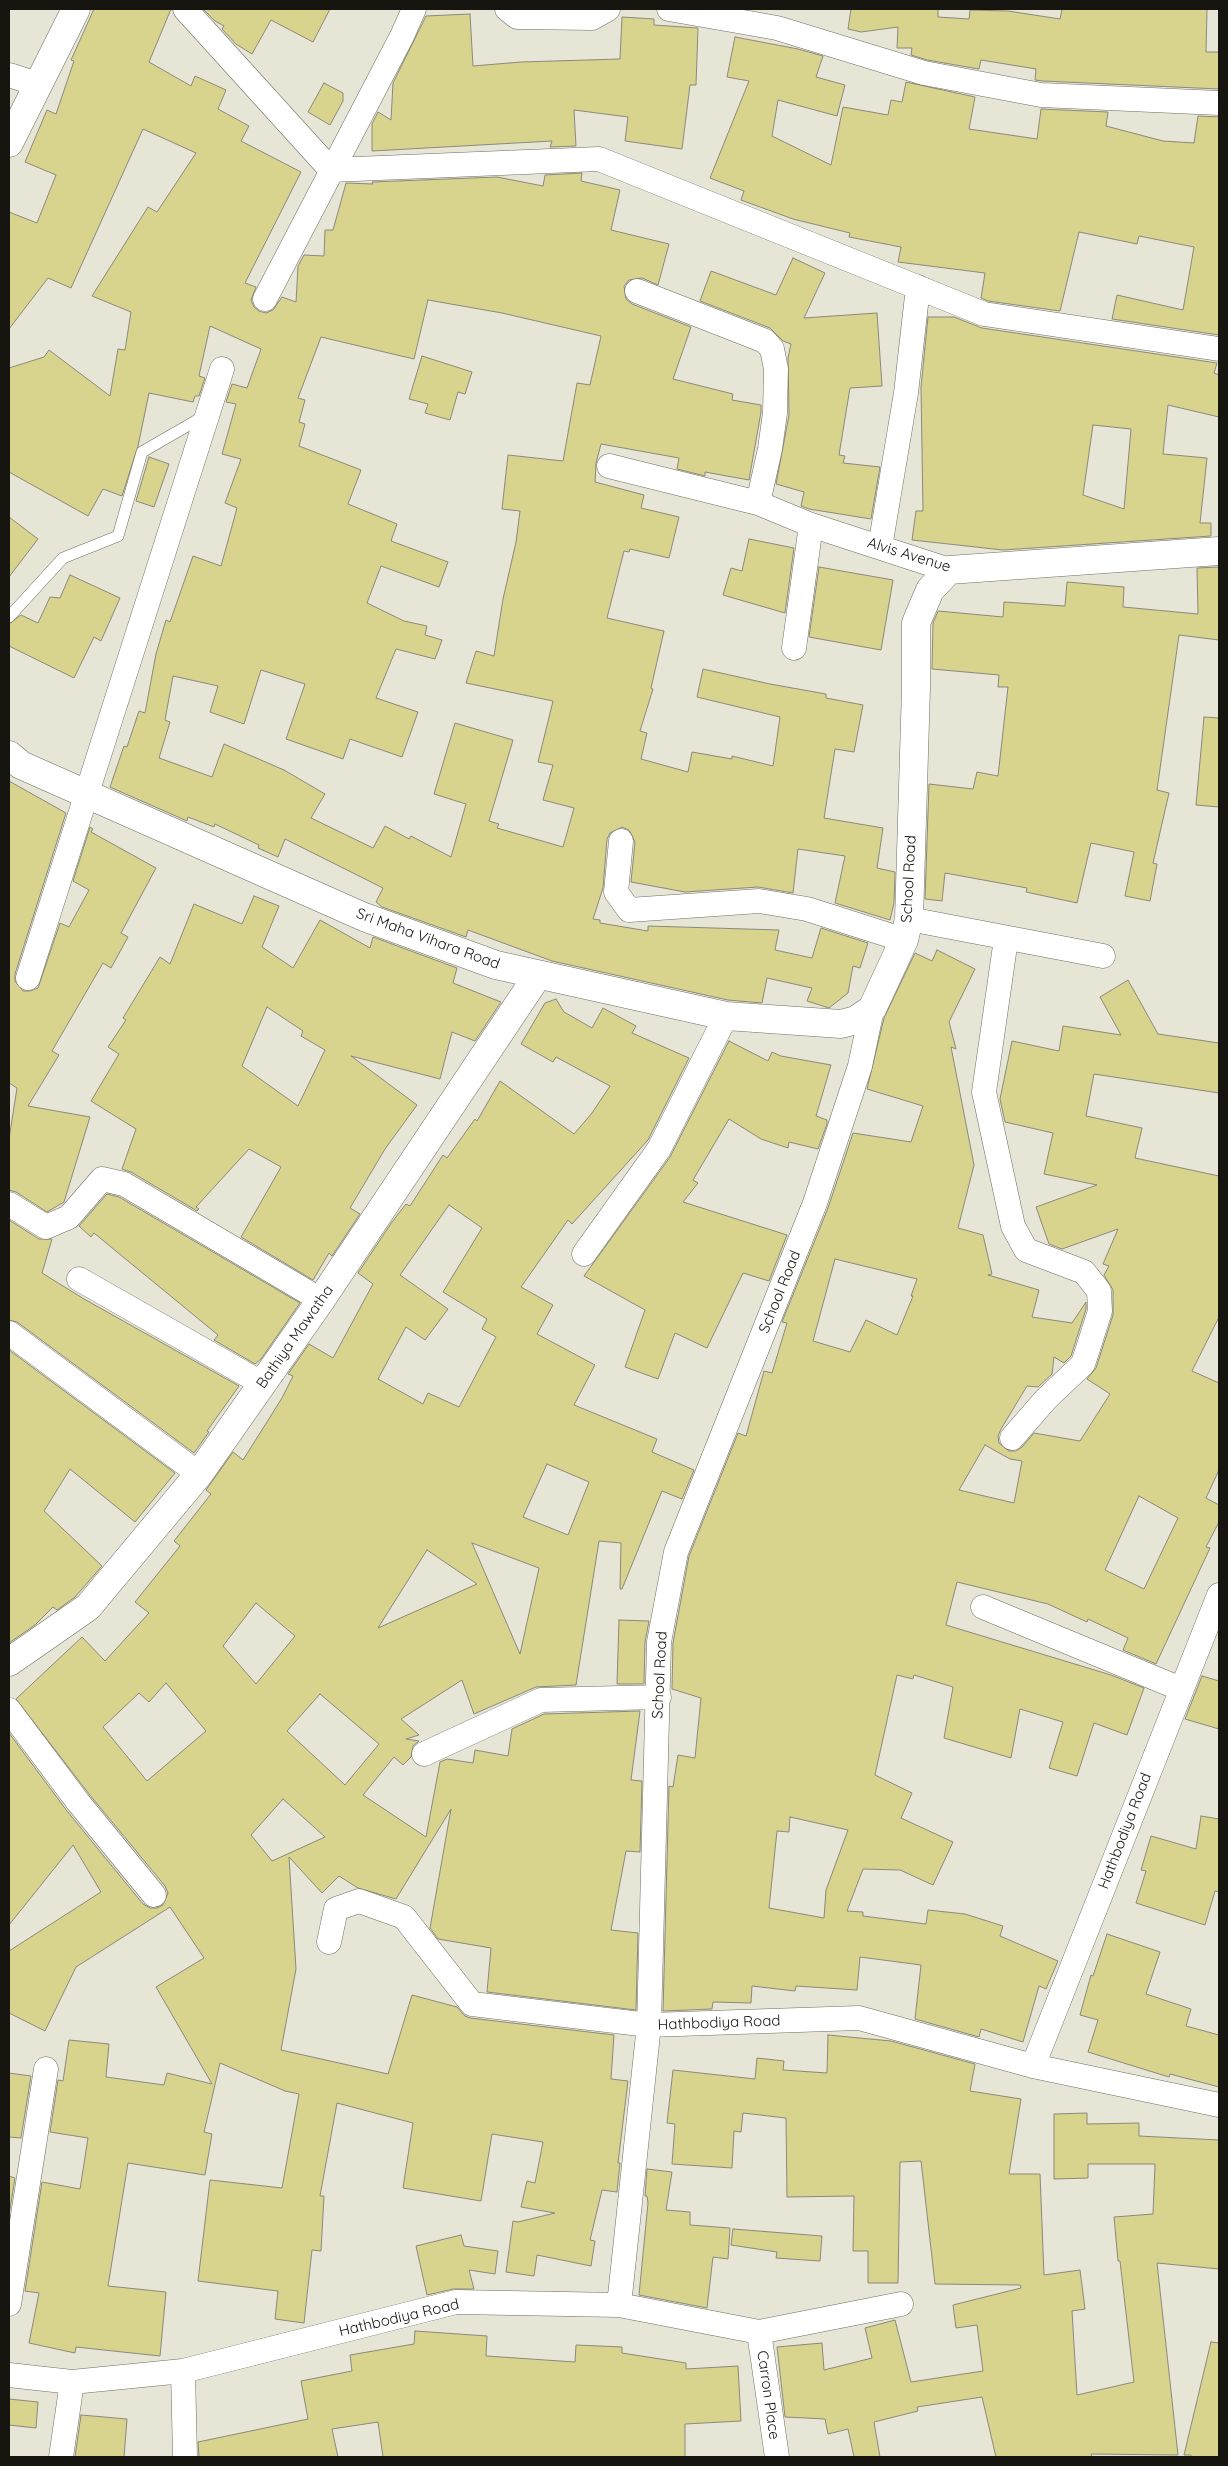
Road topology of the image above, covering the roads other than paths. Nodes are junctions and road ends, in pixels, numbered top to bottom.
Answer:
1 (76, 9) edge
2 (185, 9) edge
3 (414, 9) edge
4 (507, 9) edge
5 (608, 9) edge
6 (668, 9) edge
7 (9, 75) edge
8 (37, 84) junction
9 (1219, 103) edge
10 (9, 142) edge
11 (332, 170) junction
12 (918, 287) junction
13 (637, 291) dead end
14 (265, 299) dead end
15 (1219, 349) edge
16 (222, 369) dead end
17 (207, 414) junction
18 (609, 466) dead end
19 (758, 503) junction
20 (811, 525) junction
21 (880, 547) junction
22 (1219, 550) edge
23 (949, 570) junction
24 (9, 617) edge
25 (794, 648) dead end
26 (9, 755) edge
27 (85, 794) junction
28 (621, 841) dead end
29 (906, 930) junction
30 (1006, 939) junction
31 (1103, 956) dead end
32 (538, 975) junction
33 (28, 978) dead end
34 (872, 1009) junction
35 (726, 1016) junction
36 (9, 1204) edge
37 (584, 1254) dead end
38 (79, 1279) dead end
39 (321, 1300) junction
40 (9, 1333) edge
41 (263, 1384) junction
42 (1012, 1438) dead end
43 (199, 1474) junction
44 (1219, 1596) edge
45 (983, 1607) dead end
46 (9, 1662) edge
47 (1181, 1689) junction
48 (659, 1697) junction
49 (9, 1710) edge
50 (424, 1754) dead end
51 (154, 1895) dead end
52 (328, 1942) dead end
53 (650, 2025) junction
54 (1033, 2066) junction
55 (46, 2069) dead end
56 (1219, 2105) edge
57 (9, 2304) edge
58 (901, 2304) dead end
59 (619, 2305) junction
60 (759, 2332) junction
61 (183, 2371) junction
62 (9, 2375) edge
63 (72, 2382) junction
64 (61, 2457) edge
65 (185, 2457) edge
66 (777, 2457) edge

1 - 8 street
2 - 11 street
3 - 11 street
4 - 5 street
6 - 9 street
7 - 8 street
8 - 10 street
11 - 12 street
11 - 14 street
12 - 15 street
12 - 21 street
13 - 19 street
16 - 17 street
17 - 24 lane
17 - 27 street
18 - 19 street, Alvis Avenue
19 - 20 street, Alvis Avenue
20 - 21 street, Alvis Avenue
20 - 25 street
21 - 23 street, Alvis Avenue
22 - 23 street, Alvis Avenue
23 - 29 street, School Road
26 - 27 street, Sri Maha Vihara Road
27 - 32 street, Sri Maha Vihara Road
27 - 33 street
28 - 29 street
29 - 30 street
29 - 34 street, School Road
30 - 31 street
30 - 42 street
32 - 35 street, Sri Maha Vihara Road
32 - 39 street, Bathiya Mawatha
34 - 35 street, Sri Maha Vihara Road
34 - 48 street, School Road
35 - 37 street
36 - 39 street
38 - 41 street
39 - 41 street, Bathiya Mawatha
40 - 43 street
41 - 43 street, Bathiya Mawatha
43 - 46 street, Bathiya Mawatha
44 - 47 street, Hathbodiya Road
45 - 47 street
47 - 54 street, Hathbodiya Road
48 - 50 street
48 - 53 street, School Road
49 - 51 street
52 - 53 street
53 - 54 street, Hathbodiya Road
53 - 59 street, Hathbodiya Road
54 - 56 street, Hathbodiya Road
55 - 57 street
58 - 60 street, Hathbodiya Road
59 - 60 street, Hathbodiya Road
59 - 61 street, Hathbodiya Road
60 - 66 street, Carron Place
61 - 63 street, Hathbodiya Road
61 - 65 street
62 - 63 street, Hathbodiya Road
63 - 64 street

